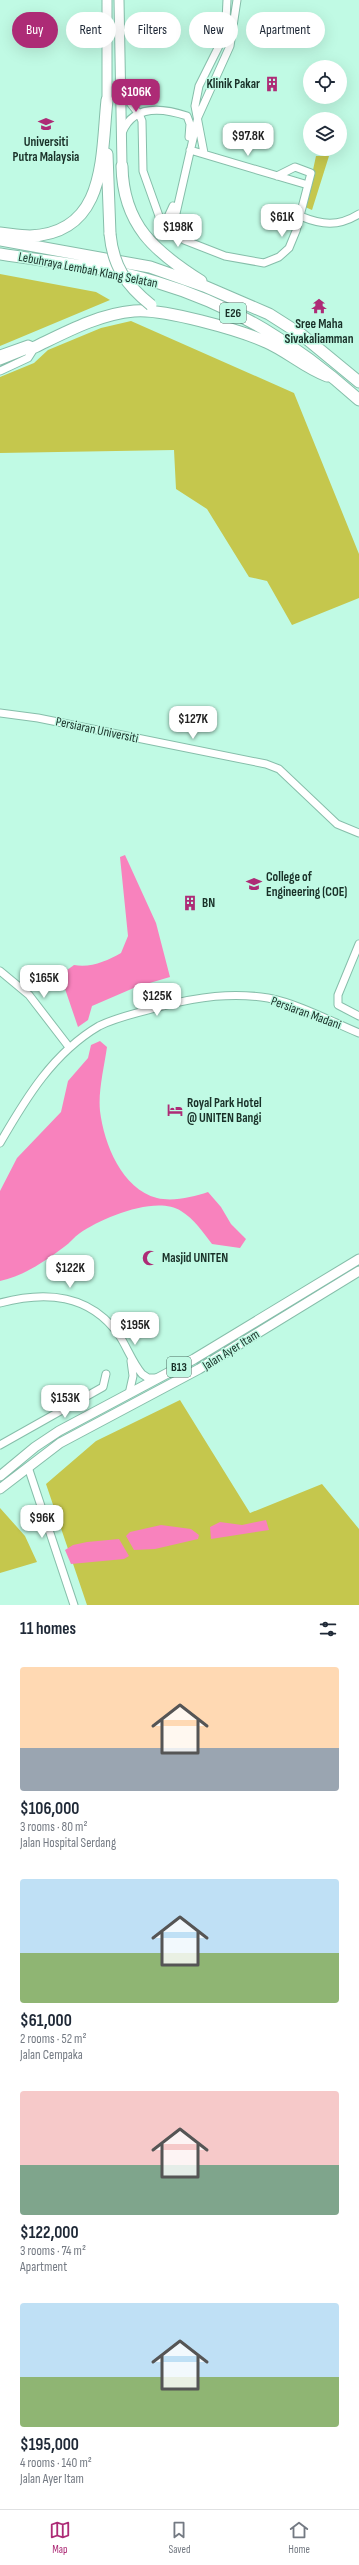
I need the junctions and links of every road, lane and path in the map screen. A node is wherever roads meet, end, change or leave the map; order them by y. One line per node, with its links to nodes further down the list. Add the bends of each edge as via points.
1 (107, 0): 6 (main road)
2 (119, 0): 5 (main road)
3 (227, 0): 8 (street, via 226,21 220,44 199,86 195,106)
4 (237, 0): 8 (street, via 230,46)
5 (120, 90): 7 (street); 11 (main road)
6 (107, 100): 21 (highway, via 98,184 89,205 79,217 64,228 30,236); 25 (highway, bridge, via 107,182 110,234 115,261 125,281)
7 (139, 114): 9 (street); 10 (street); 19 (street, via 153,110 168,110 187,116 190,124 172,213 168,215 170,223)
8 (198, 117): 12 (street); 13 (street)
9 (126, 125): 10 (street, via 134,123); 11 (street)
10 (143, 126): 20 (street, via 143,171 159,216)
11 (121, 137): 14 (main road)
12 (190, 150): 13 (street); 19 (street)
13 (204, 153): 15 (street)
14 (122, 166): 24 (highway, via 126,199 135,221 149,242 166,258)
15 (277, 176): 16 (street); 16 (street, via 295,167 311,173)
16 (308, 184): 18 (street)
17 (359, 214): 18 (street, via 349,220 329,224)
18 (300, 216): 20 (street, via 289,248 264,263 225,256 184,240)
19 (174, 223): 20 (street)
20 (172, 231)
21 (0, 233)
22 (0, 240): 24 (highway, Lebuhraya Lembah Klang Selatan / E26, via 150,267)
23 (0, 254): 30 (highway, Lebuhraya Lembah Klang Selatan / E26, via 154,281 202,297 277,336 320,364)
24 (223, 294): 31 (highway, Lebuhraya Lembah Klang Selatan / E26, via 269,314 302,335)
25 (163, 314): 26 (highway, via 135,311 111,315); 30 (highway, via 243,333 267,342 319,373)
26 (35, 347): 27 (street, via 28,344); 28 (street); 29 (street, via 28,358)
27 (0, 354)
28 (0, 361)
29 (0, 371)
30 (338, 381): 32 (highway, Lebuhraya Lembah Klang Selatan / E26)
31 (359, 382)
32 (359, 400)
33 (0, 713): 34 (street, Persiaran Universiti, via 38,718 266,764 279,769 337,824)
34 (359, 833)
35 (359, 944): 37 (street, via 338,995 338,1005)
36 (0, 971): 39 (street, via 29,995)
37 (359, 1016)
38 (359, 1033): 39 (street, Persiaran Madani, via 269,998 218,995 183,1001 120,1018 100,1026)
39 (69, 1047): 40 (street, Persiaran Madani, via 28,1096)
40 (0, 1143)
41 (359, 1259): 46 (main road, Jalan Ayer Itam / B13, via 194,1359)
42 (359, 1271): 49 (main road, Jalan Ayer Itam / B13, via 199,1370 60,1443)
43 (0, 1302): 44 (street, via 49,1296 76,1300 98,1313 118,1334)
44 (131, 1360): 46 (street, via 142,1374 148,1378); 47 (street, via 133,1376)
45 (106, 1374): 48 (street, via 103,1387)
46 (157, 1378): 47 (main road, Jalan Ayer Itam / B13)
47 (128, 1394): 50 (main road, Jalan Ayer Itam / B13, via 35,1446)
48 (0, 1446)
49 (28, 1466): 51 (main road, Jalan Ayer Itam / B13); 52 (street)
50 (0, 1476)
51 (0, 1489)
52 (74, 1605)

